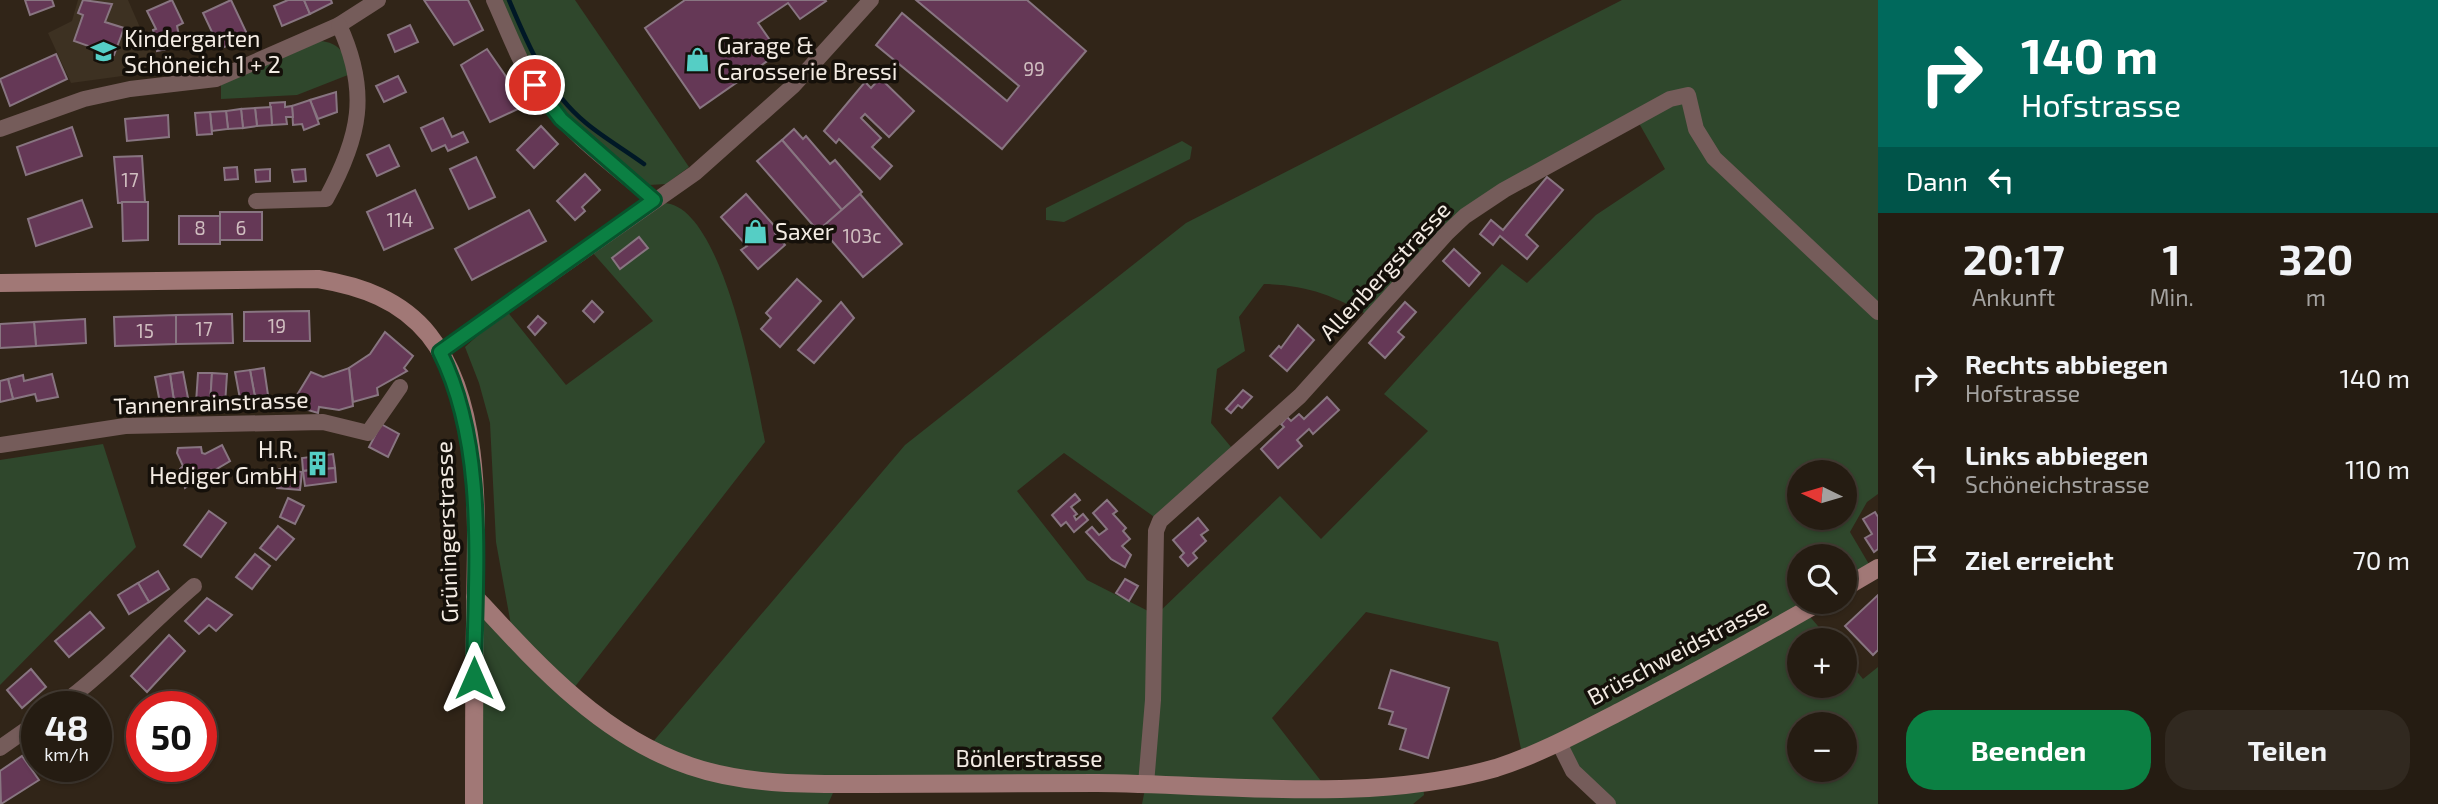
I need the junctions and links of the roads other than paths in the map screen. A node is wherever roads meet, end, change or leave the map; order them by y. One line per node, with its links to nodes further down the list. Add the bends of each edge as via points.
1 (378, 0): 4 (street)
2 (494, 0): 6 (street, via 543,98)
3 (871, 0): 6 (street, via 794,85 733,142)
4 (339, 25): 5 (street, via 216,79 93,97); 7 (street, via 354,56 359,89 347,161 326,199)
5 (2, 123)
6 (654, 200): 10 (street)
7 (256, 201)
8 (0, 283): 10 (street, Grüningerstrasse, via 271,279 343,283 402,308)
9 (1878, 312): 22 (street, Allenbergstrasse, via 1714,158 1696,129 1688,95 1670,99 1504,190 1447,233 1300,397 1160,521)
10 (440, 352): 16 (street, Grüningerstrasse, via 460,397 470,442)
11 (400, 387): 12 (street, Tannenrainstrasse, via 368,433 323,422 125,426)
12 (0, 445)
13 (1878, 568): 14 (street)
14 (1857, 580)
15 (194, 586): 18 (street)
16 (475, 597): 22 (street, Bönlerstrasse, via 558,684 640,744 692,767 787,783); 23 (street, Grüningerstrasse)
17 (1798, 614): 20 (street, Brüschweidstrasse)
18 (80, 691)
19 (21, 733): 21 (street)
20 (1559, 743): 22 (street, Bönlerstrasse, via 1494,769 1404,786 1251,791); 24 (street, via 1573,771)
21 (0, 748)
22 (1146, 784)
23 (474, 804)
24 (1608, 804)

